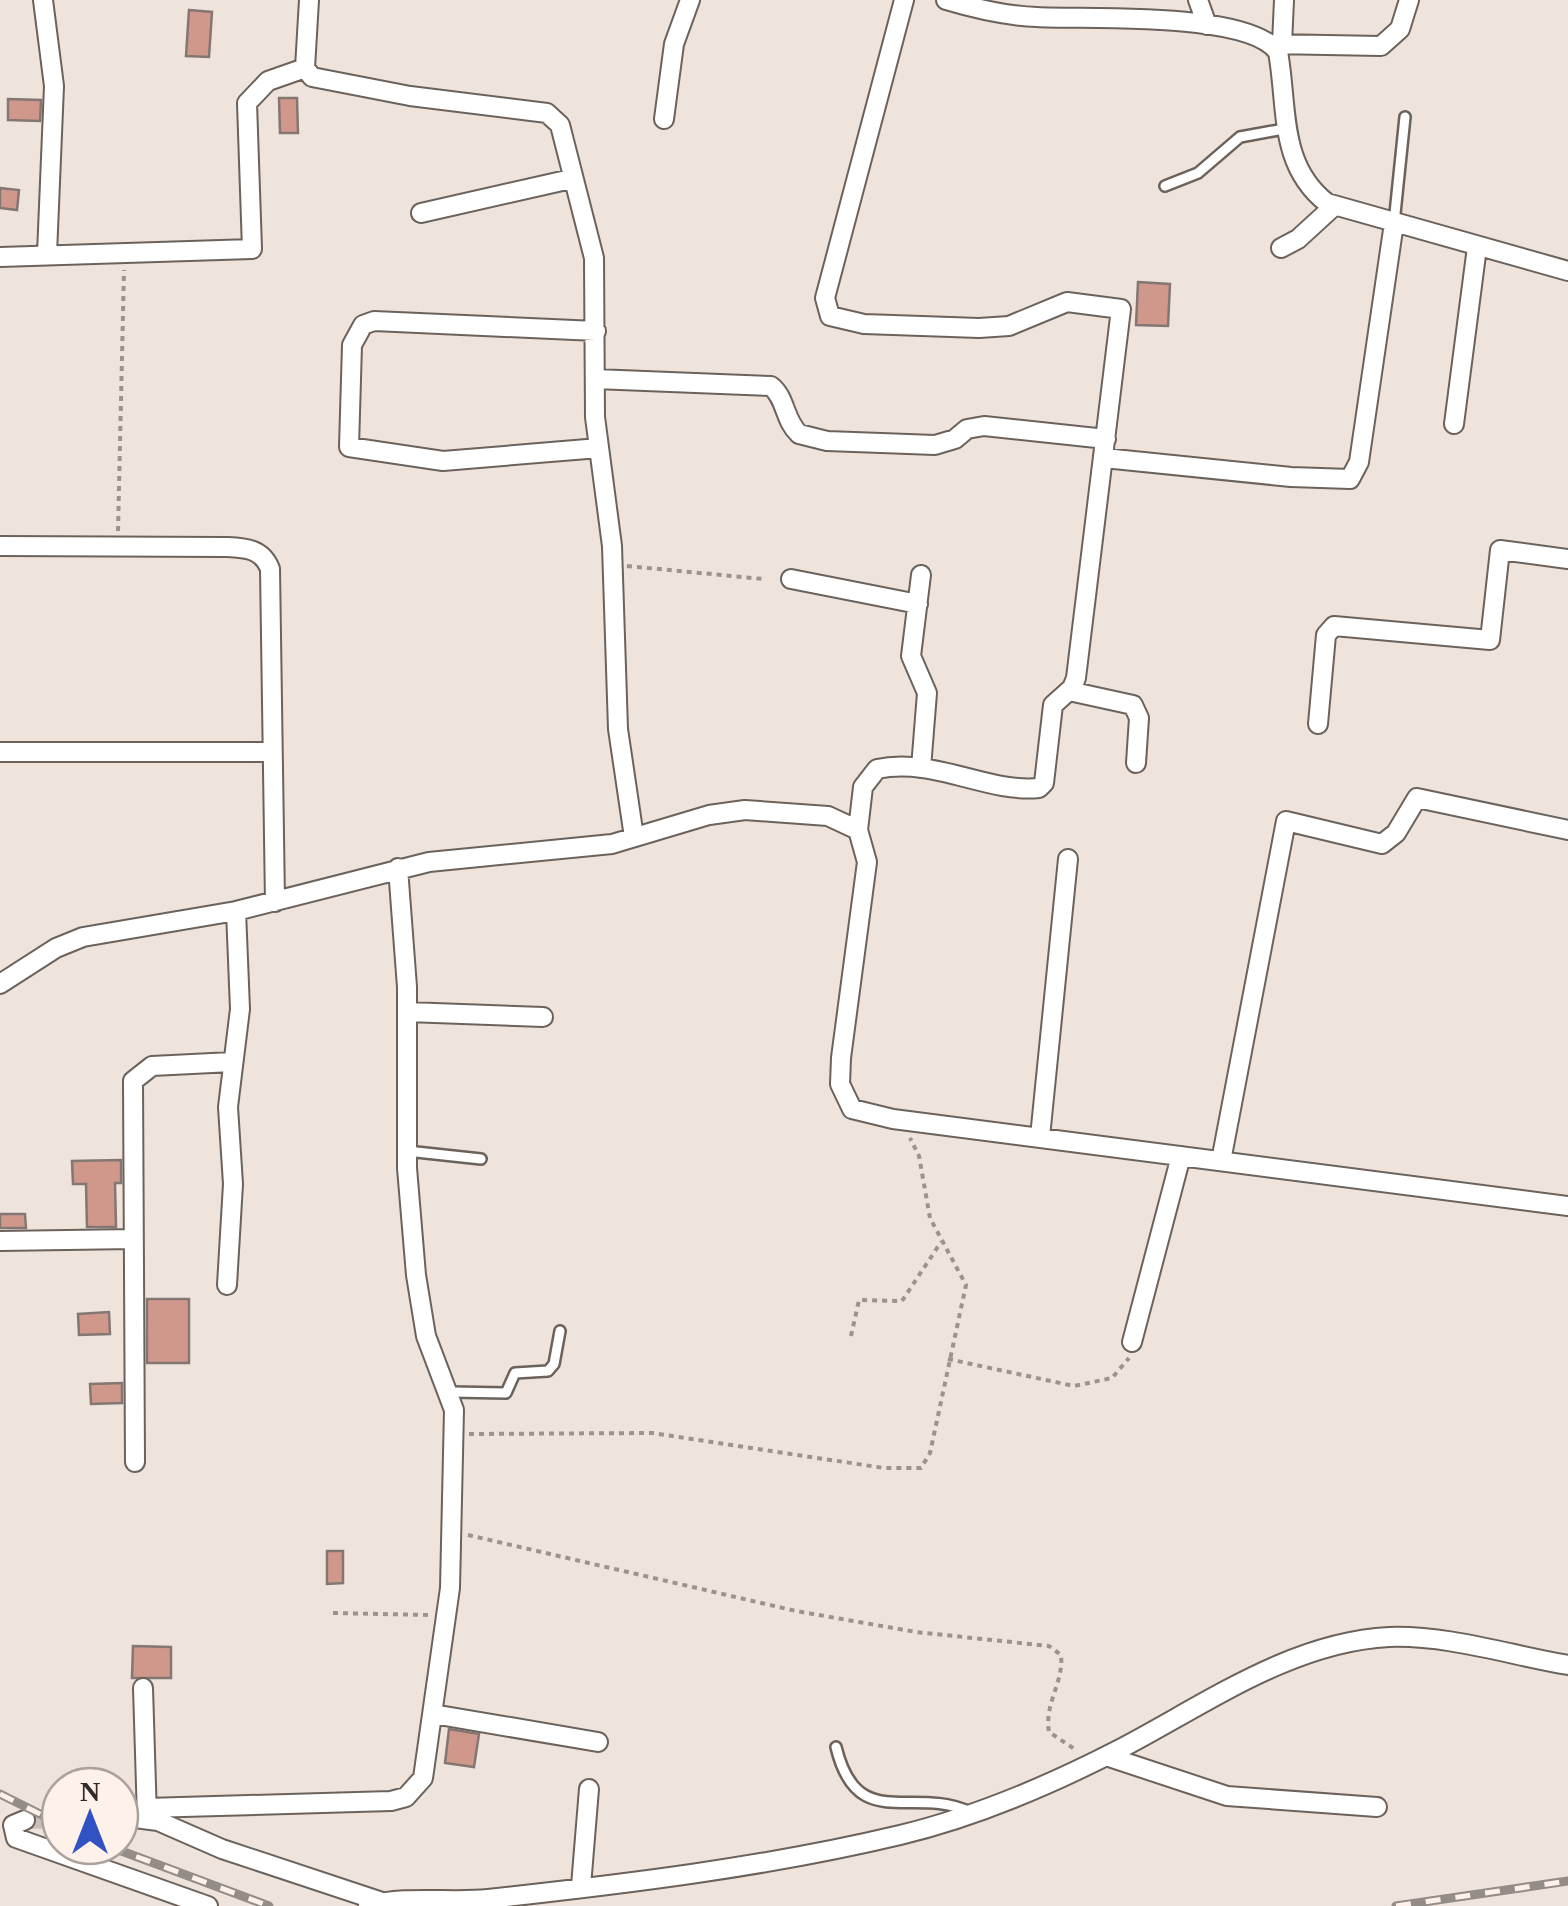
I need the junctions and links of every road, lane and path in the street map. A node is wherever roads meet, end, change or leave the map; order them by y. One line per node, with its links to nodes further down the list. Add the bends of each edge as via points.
1 (44, 0): 23 (street, via 54,86)
2 (308, 0): 11 (street)
3 (690, 0): 13 (street, via 674,44)
4 (904, 0): 30 (street, via 825,308 841,322 980,328 1009,326 1067,302 1121,309)
5 (946, 0): 9 (street, via 1022,16)
6 (1198, 0): 9 (street)
7 (1284, 0): 10 (street)
8 (1409, 0): 10 (street, via 1400,29 1381,46)
9 (1207, 25): 10 (street)
10 (1277, 44): 14 (street)
11 (305, 68): 15 (street, via 324,80 547,113 560,126); 22 (street, via 268,81 247,103 252,249)
12 (1405, 117): 19 (lane)
13 (664, 118)
14 (1284, 129): 16 (lane, via 1240,138 1198,173); 17 (street, via 1306,180)
15 (571, 179): 18 (street); 26 (street, via 591,242)
16 (1165, 186)
17 (1334, 206): 19 (street); 21 (street)
18 (421, 212)
19 (1394, 223): 20 (street); 30 (street, via 1358,462 1350,478 1291,477)
20 (1476, 246): 25 (street); 28 (street)
21 (1280, 248)
22 (124, 251): 23 (street); 31 (path)
23 (47, 254): 24 (street)
24 (0, 258)
25 (1568, 271)
26 (596, 331): 27 (street); 29 (street, via 363,325 352,344 349,447 444,461)
27 (596, 379): 29 (street); 30 (street, via 771,386 790,426 826,441 946,444 975,426)
28 (1454, 424)
29 (599, 448): 34 (street)
30 (1105, 449): 39 (street, via 1076,678)
31 (117, 545): 32 (street); 42 (street, via 225,547 265,557)
32 (0, 546)
33 (1568, 559): 40 (street, via 1500,550 1490,640 1334,626 1326,635)
34 (612, 565): 36 (path); 47 (street, via 618,730)
35 (921, 575): 38 (street)
36 (763, 578)
37 (791, 579): 38 (street)
38 (918, 604): 44 (street, via 911,656 928,692)
39 (1068, 691): 43 (street, via 1133,705 1139,718); 44 (street, via 1053,705 1039,788)
40 (1318, 724)
41 (0, 752): 42 (street)
42 (272, 752): 50 (street)
43 (1136, 763)
44 (921, 768): 45 (street, via 892,766 868,778)
45 (858, 830): 47 (street, via 828,816 744,810); 56 (street, via 867,862 840,1084 852,1109)
46 (1568, 830): 61 (street, via 1417,798 1396,834 1382,844 1286,821)
47 (634, 837): 49 (street, via 546,854)
48 (1068, 859): 57 (street)
49 (398, 868): 50 (street); 53 (street)
50 (275, 902): 51 (street)
51 (236, 911): 52 (street, via 83,937); 55 (street, via 240,1009)
52 (0, 984)
53 (408, 1012): 54 (street); 58 (street)
54 (544, 1017)
55 (232, 1062): 63 (street, via 152,1066 133,1081); 66 (street)
56 (898, 1120): 57 (street); 65 (path, via 919,1156 924,1200)
57 (1040, 1137): 59 (street)
58 (407, 1151): 60 (lane); 71 (street, via 420,1311)
59 (1181, 1156): 61 (street); 69 (street)
60 (481, 1159)
61 (1221, 1161): 62 (street)
62 (1568, 1206)
63 (133, 1239): 64 (street); 73 (street)
64 (0, 1241)
65 (941, 1242): 68 (path, via 902,1301 859,1300); 70 (path, via 966,1284)
66 (227, 1286)
67 (560, 1331): 71 (lane, via 548,1371 515,1373 506,1393)
68 (850, 1336)
69 (1132, 1342): 70 (path, via 1122,1372 1089,1386)
70 (948, 1359): 72 (path, via 930,1454 913,1470 641,1432)
71 (450, 1392): 72 (street)
72 (454, 1434): 74 (street)
73 (135, 1462)
74 (454, 1532): 76 (street); 82 (path, via 838,1619 1049,1646 1062,1663 1049,1702 1049,1732)
75 (333, 1613): 76 (path)
76 (447, 1615): 79 (street)
77 (1568, 1665): 82 (street, via 1425,1637 1350,1642 1235,1685)
78 (143, 1688): 86 (street)
79 (433, 1714): 80 (street); 86 (street, via 423,1778 406,1797)
80 (598, 1742)
81 (836, 1747): 85 (lane, via 846,1778 864,1796 897,1805 938,1801)
82 (1100, 1758): 84 (street, via 1227,1796); 85 (street)
83 (589, 1790): 88 (street)
84 (1377, 1807)
85 (972, 1813): 88 (street, via 841,1848)
86 (143, 1815): 89 (street)
87 (25, 1820): 90 (street, via 14,1825 16,1838)
88 (580, 1886): 89 (street, via 458,1902)
89 (375, 1904)
90 (208, 1906)

